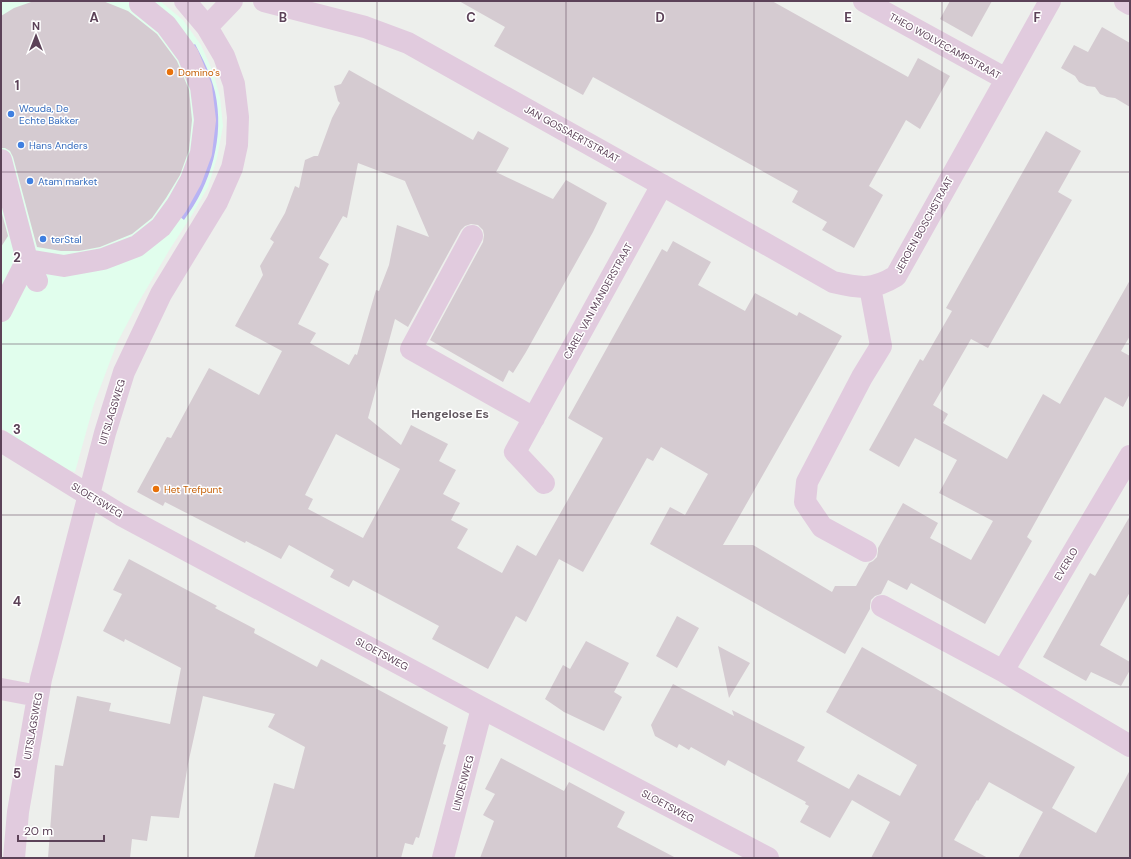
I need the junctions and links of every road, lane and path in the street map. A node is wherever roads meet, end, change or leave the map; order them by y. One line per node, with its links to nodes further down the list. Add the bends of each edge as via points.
1 (185, 1): 9 (street, UITSLAGSWEG)
2 (232, 1): 9 (street)
3 (264, 1): 12 (street, JAN GOSSAERTSTRAAT, via 365,27 408,43)
4 (864, 1): 10 (street, THEO WOLVECAMPSTRAAT)
5 (1050, 1): 10 (street, JEROEN BOSCHSTRAAT)
6 (1125, 1): 8 (street)
7 (140, 4): 14 (street, via 166,24 188,55 201,87 205,120 201,153 191,180 161,227 138,246 103,259 64,266)
8 (1130, 4)
9 (207, 27): 22 (street, UITSLAGSWEG, via 224,56 234,84 238,117 237,145 232,168 218,202 161,294 124,372)
10 (1006, 79): 16 (street, JEROEN BOSCHSTRAAT, via 896,276 884,284)
11 (1, 160): 14 (street)
12 (662, 185): 16 (street, JAN GOSSAERTSTRAAT, via 833,282); 18 (street, CAREL VAN MANDERSTRAAT)
13 (472, 236): 18 (street, via 411,349)
14 (26, 260): 15 (street); 17 (street)
15 (37, 281)
16 (870, 287): 23 (street, via 881,346 807,482 805,502 822,527)
17 (1, 310)
18 (534, 418): 21 (street, CAREL VAN MANDERSTRAAT, via 515,452)
19 (1, 441): 22 (street, SLOETSWEG)
20 (1130, 456): 25 (street, EVERLO)
21 (544, 483)
22 (88, 495): 27 (street, UITSLAGSWEG); 28 (street, SLOETSWEG)
23 (866, 551)
24 (882, 606): 25 (street)
25 (1003, 671): 29 (street)
26 (1, 689): 27 (street)
27 (38, 696): 30 (street, UITSLAGSWEG, via 18,812)
28 (482, 708): 31 (street, LINDENWEG); 32 (street, SLOETSWEG)
29 (1130, 746)
30 (14, 858)
31 (443, 858)
32 (768, 858)

